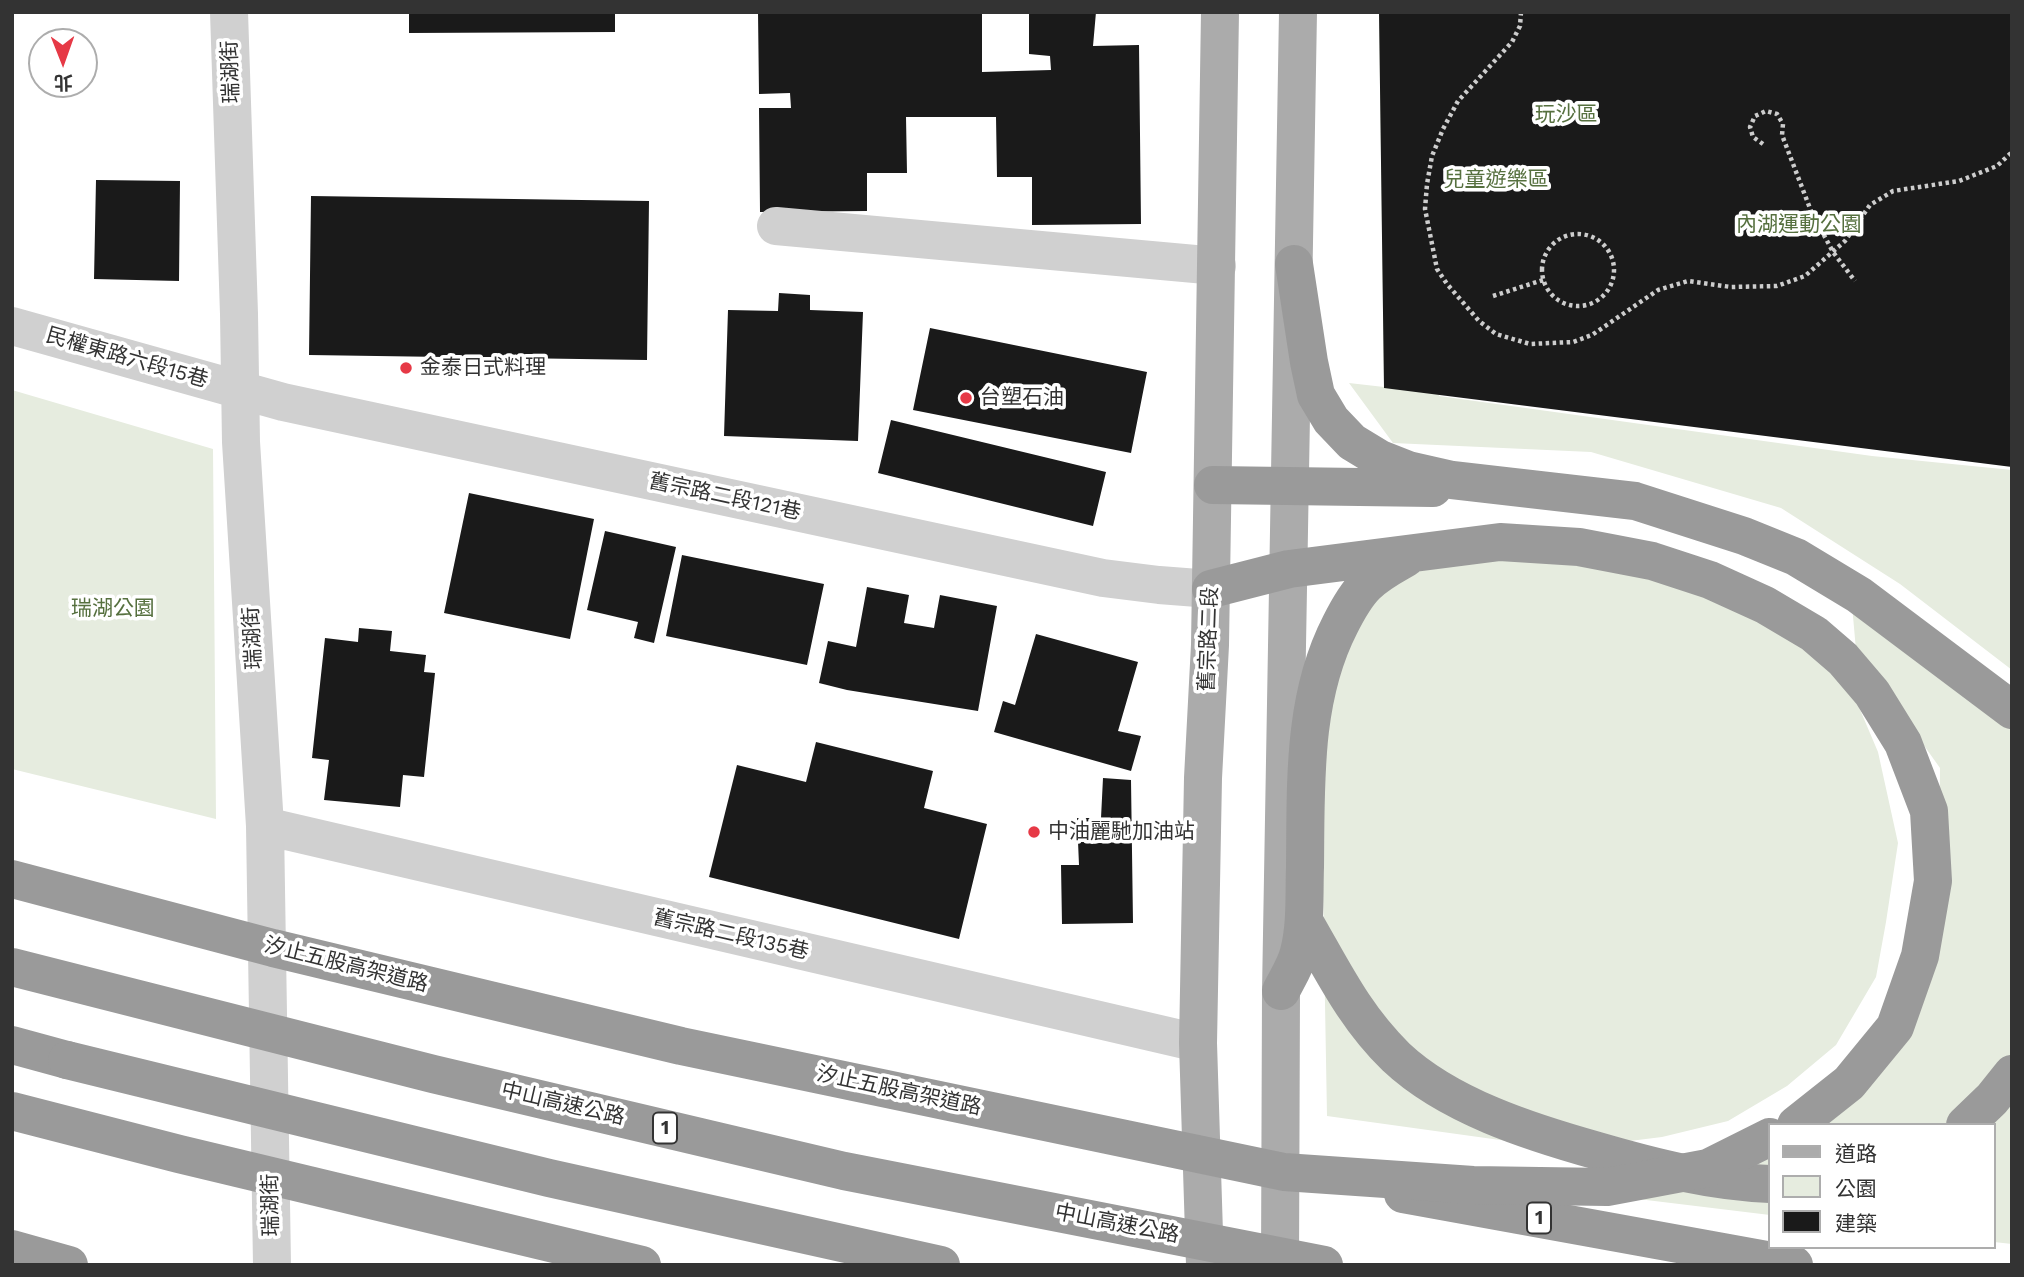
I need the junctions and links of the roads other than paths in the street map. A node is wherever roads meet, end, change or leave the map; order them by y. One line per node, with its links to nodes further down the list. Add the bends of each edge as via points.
1 (229, 12): 8 (street, 瑞湖街)
2 (1220, 12): 6 (main road, 舊宗路二段)
3 (1298, 12): 5 (main road)
4 (776, 226): 6 (street)
5 (1294, 264): 10 (main road); 11 (highway, via 1316,394 1345,435 1380,459 1408,470)
6 (1217, 265): 9 (main road, 舊宗路二段)
7 (12, 326): 8 (street, 民權東路六段15巷)
8 (241, 390): 14 (street, 舊宗路二段121巷, via 1103,578); 16 (street, 瑞湖街)
9 (1213, 485): 10 (highway); 14 (main road, 舊宗路二段)
10 (1291, 487): 11 (highway); 13 (main road)
11 (1505, 488): 15 (highway, via 1635,501 1796,558 1858,595)
12 (1415, 554): 13 (highway); 18 (highway, via 1381,572 1351,605 1333,639 1316,693 1307,764); 25 (highway, via 1500,542 1579,547 1652,561 1710,580 1814,634 1872,693 1903,743 1929,811 1933,881 1920,956 1895,1027 1849,1083)
13 (1289, 569): 14 (highway); 20 (main road)
14 (1211, 589): 21 (main road, 舊宗路二段)
15 (2012, 709)
16 (265, 826): 21 (street, 舊宗路二段135巷); 32 (street, 瑞湖街)
17 (12, 879): 28 (highway, 汐止五股高架道路 / 1, bridge, via 273,948 681,1046)
18 (1304, 921): 20 (highway, via 1299,955); 29 (highway, via 1346,996 1373,1032 1431,1084 1490,1116 1562,1141 1648,1166)
19 (12, 967): 37 (highway, 中山高速公路 / 1, bridge, via 433,1074 831,1168)
20 (1281, 991): 36 (main road)
21 (1198, 1043): 35 (main road, 舊宗路二段)
22 (12, 1045): 34 (highway, bridge, via 536,1175)
23 (2012, 1074): 26 (highway)
24 (12, 1111): 33 (highway, bridge)
25 (1799, 1123)
26 (1967, 1123)
27 (1769, 1138): 28 (highway, bridge, via 1708,1168 1607,1186 1474,1185)
28 (1284, 1172): 38 (highway, 汐止五股高架道路 / 1, bridge)
29 (1769, 1184)
30 (12, 1249): 31 (highway)
31 (69, 1265)
32 (272, 1265)
33 (642, 1265)
34 (941, 1265)
35 (1205, 1265)
36 (1280, 1265)
37 (1324, 1265)
38 (1794, 1265)

